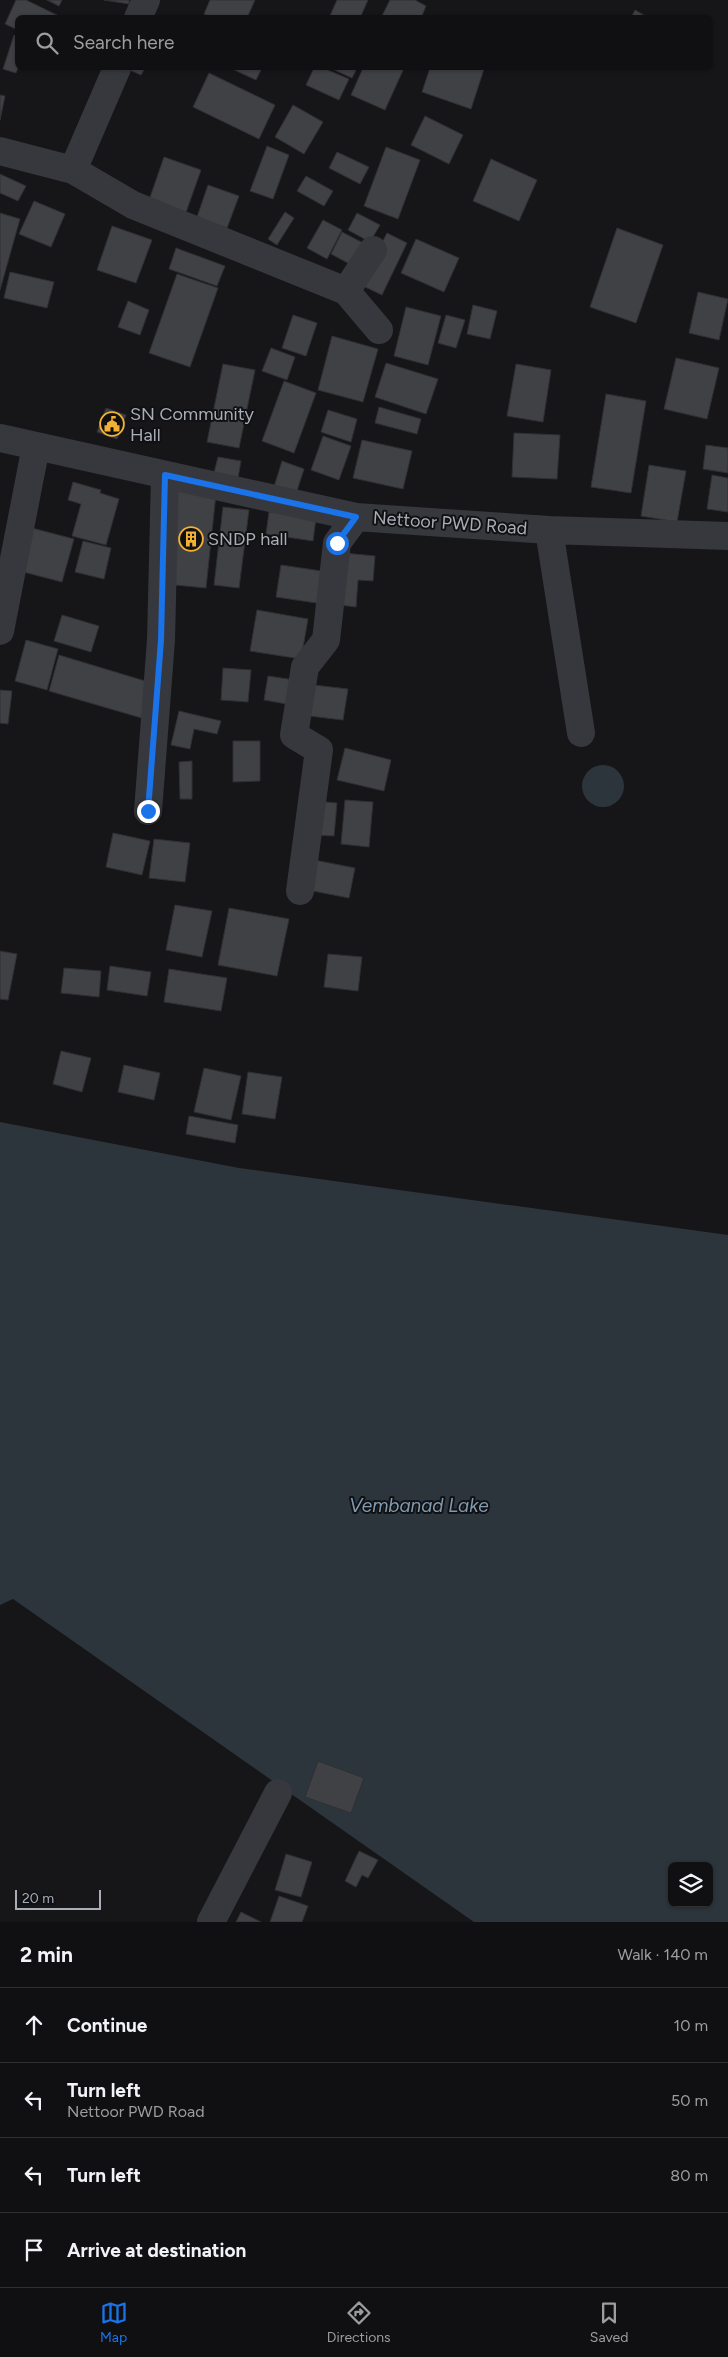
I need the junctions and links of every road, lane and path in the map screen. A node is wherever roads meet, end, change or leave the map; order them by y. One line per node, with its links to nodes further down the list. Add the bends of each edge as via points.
1 (146, 0): 2 (street)
2 (139, 15)
3 (116, 70): 5 (street)
4 (0, 151): 5 (street)
5 (73, 170): 7 (street, via 133,205)
6 (373, 250): 7 (street)
7 (346, 291): 8 (street)
8 (379, 330)
9 (0, 438): 10 (street, Nettoor PWD Road)
10 (36, 446): 11 (street, Nettoor PWD Road); 15 (street)
11 (165, 475): 12 (street, Nettoor PWD Road); 17 (street, via 161,640)
12 (356, 517): 13 (street, Nettoor PWD Road); 18 (street, via 337,543 326,640 306,667 294,734 319,750)
13 (549, 530): 14 (street, Nettoor PWD Road); 16 (street)
14 (728, 536)
15 (0, 631)
16 (581, 733)
17 (148, 811)
18 (300, 891)
19 (278, 1793): 20 (street)
20 (211, 1922)

